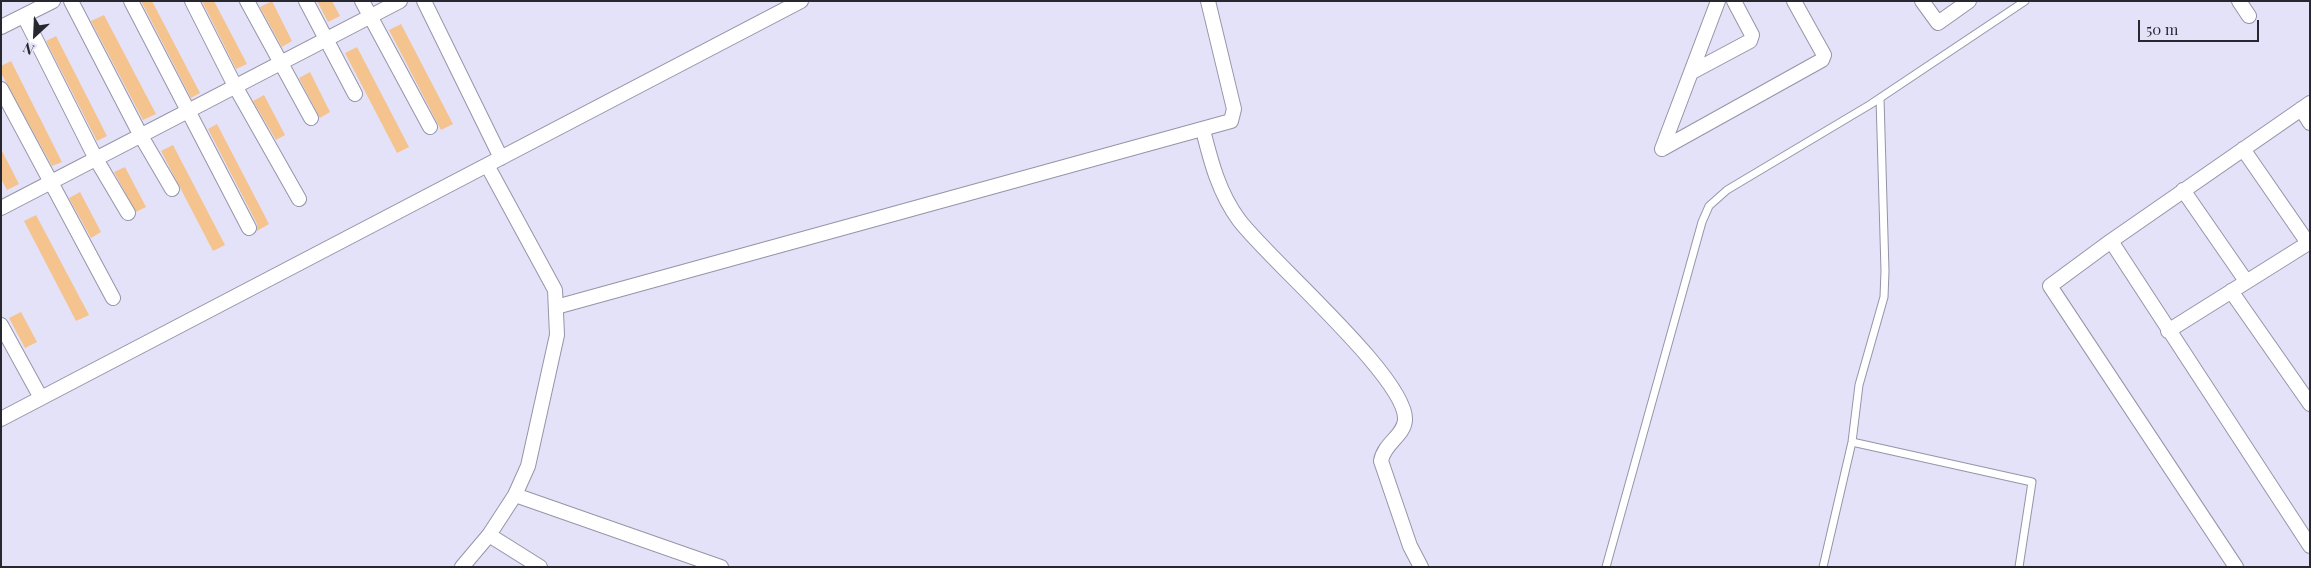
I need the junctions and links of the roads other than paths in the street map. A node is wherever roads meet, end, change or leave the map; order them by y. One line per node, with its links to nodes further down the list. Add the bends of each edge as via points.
1 (53, 1): 19 (street)
2 (71, 1): 36 (street)
3 (131, 1): 31 (street)
4 (192, 1): 26 (street)
5 (247, 1): 24 (street)
6 (306, 1): 23 (street)
7 (362, 1): 21 (street)
8 (400, 1): 21 (street)
9 (424, 1): 38 (street)
10 (801, 1): 38 (street)
11 (1208, 1): 35 (street, via 1234,109 1231,121)
12 (1718, 1): 25 (street)
13 (1734, 1): 25 (street, via 1752,35 1750,40)
14 (1794, 1): 25 (street, via 1824,55 1822,60 1662,149)
15 (1922, 1): 16 (street, via 1938,23)
16 (1969, 1)
17 (2025, 1): 29 (lane)
18 (2239, 1): 20 (street)
19 (24, 16): 22 (street); 39 (street)
20 (2249, 16)
21 (370, 17): 23 (street); 34 (street)
22 (1, 27)
23 (326, 39): 24 (street); 28 (street)
24 (280, 63): 26 (street); 32 (street)
25 (1692, 72)
26 (235, 86): 31 (street); 44 (street)
27 (1, 89): 41 (street)
28 (355, 94)
29 (1880, 98): 59 (lane, via 1884,297 1859,385); 67 (lane, via 1727,190 1709,206)
30 (2305, 106): 33 (street); 37 (street)
31 (187, 112): 36 (street); 47 (street)
32 (310, 118)
33 (2310, 123)
34 (430, 127)
35 (1202, 130): 53 (street); 66 (street, via 1217,182 1238,218 1373,362 1400,399 1406,418 1404,427 1382,451 1381,461 1410,546)
36 (141, 136): 39 (street); 42 (street)
37 (2243, 149): 43 (street); 49 (street)
38 (501, 158): 40 (street)
39 (96, 159): 41 (street); 46 (street)
40 (488, 165): 53 (street, via 555,290); 56 (street)
41 (50, 183): 45 (street); 52 (street)
42 (172, 189)
43 (2183, 190): 48 (street); 50 (street)
44 (299, 199)
45 (1, 208)
46 (128, 213)
47 (249, 228)
48 (2111, 241): 55 (street); 70 (street, via 2050,286)
49 (2309, 243): 50 (street)
50 (2246, 281): 51 (street)
51 (2231, 291): 55 (street); 57 (street)
52 (113, 298)
53 (556, 307): 60 (street, via 557,336 528,466)
54 (1, 325): 56 (street)
55 (2168, 331): 62 (street)
56 (41, 398): 58 (street)
57 (2310, 404)
58 (1, 419)
59 (1852, 442): 68 (lane); 69 (lane, via 2032,482)
60 (516, 495): 61 (street); 65 (street)
61 (489, 535): 63 (street); 64 (street)
62 (2310, 546)
63 (462, 567)
64 (540, 567)
65 (721, 567)
66 (1421, 567)
67 (1606, 567)
68 (1823, 567)
69 (2019, 567)
70 (2236, 567)

